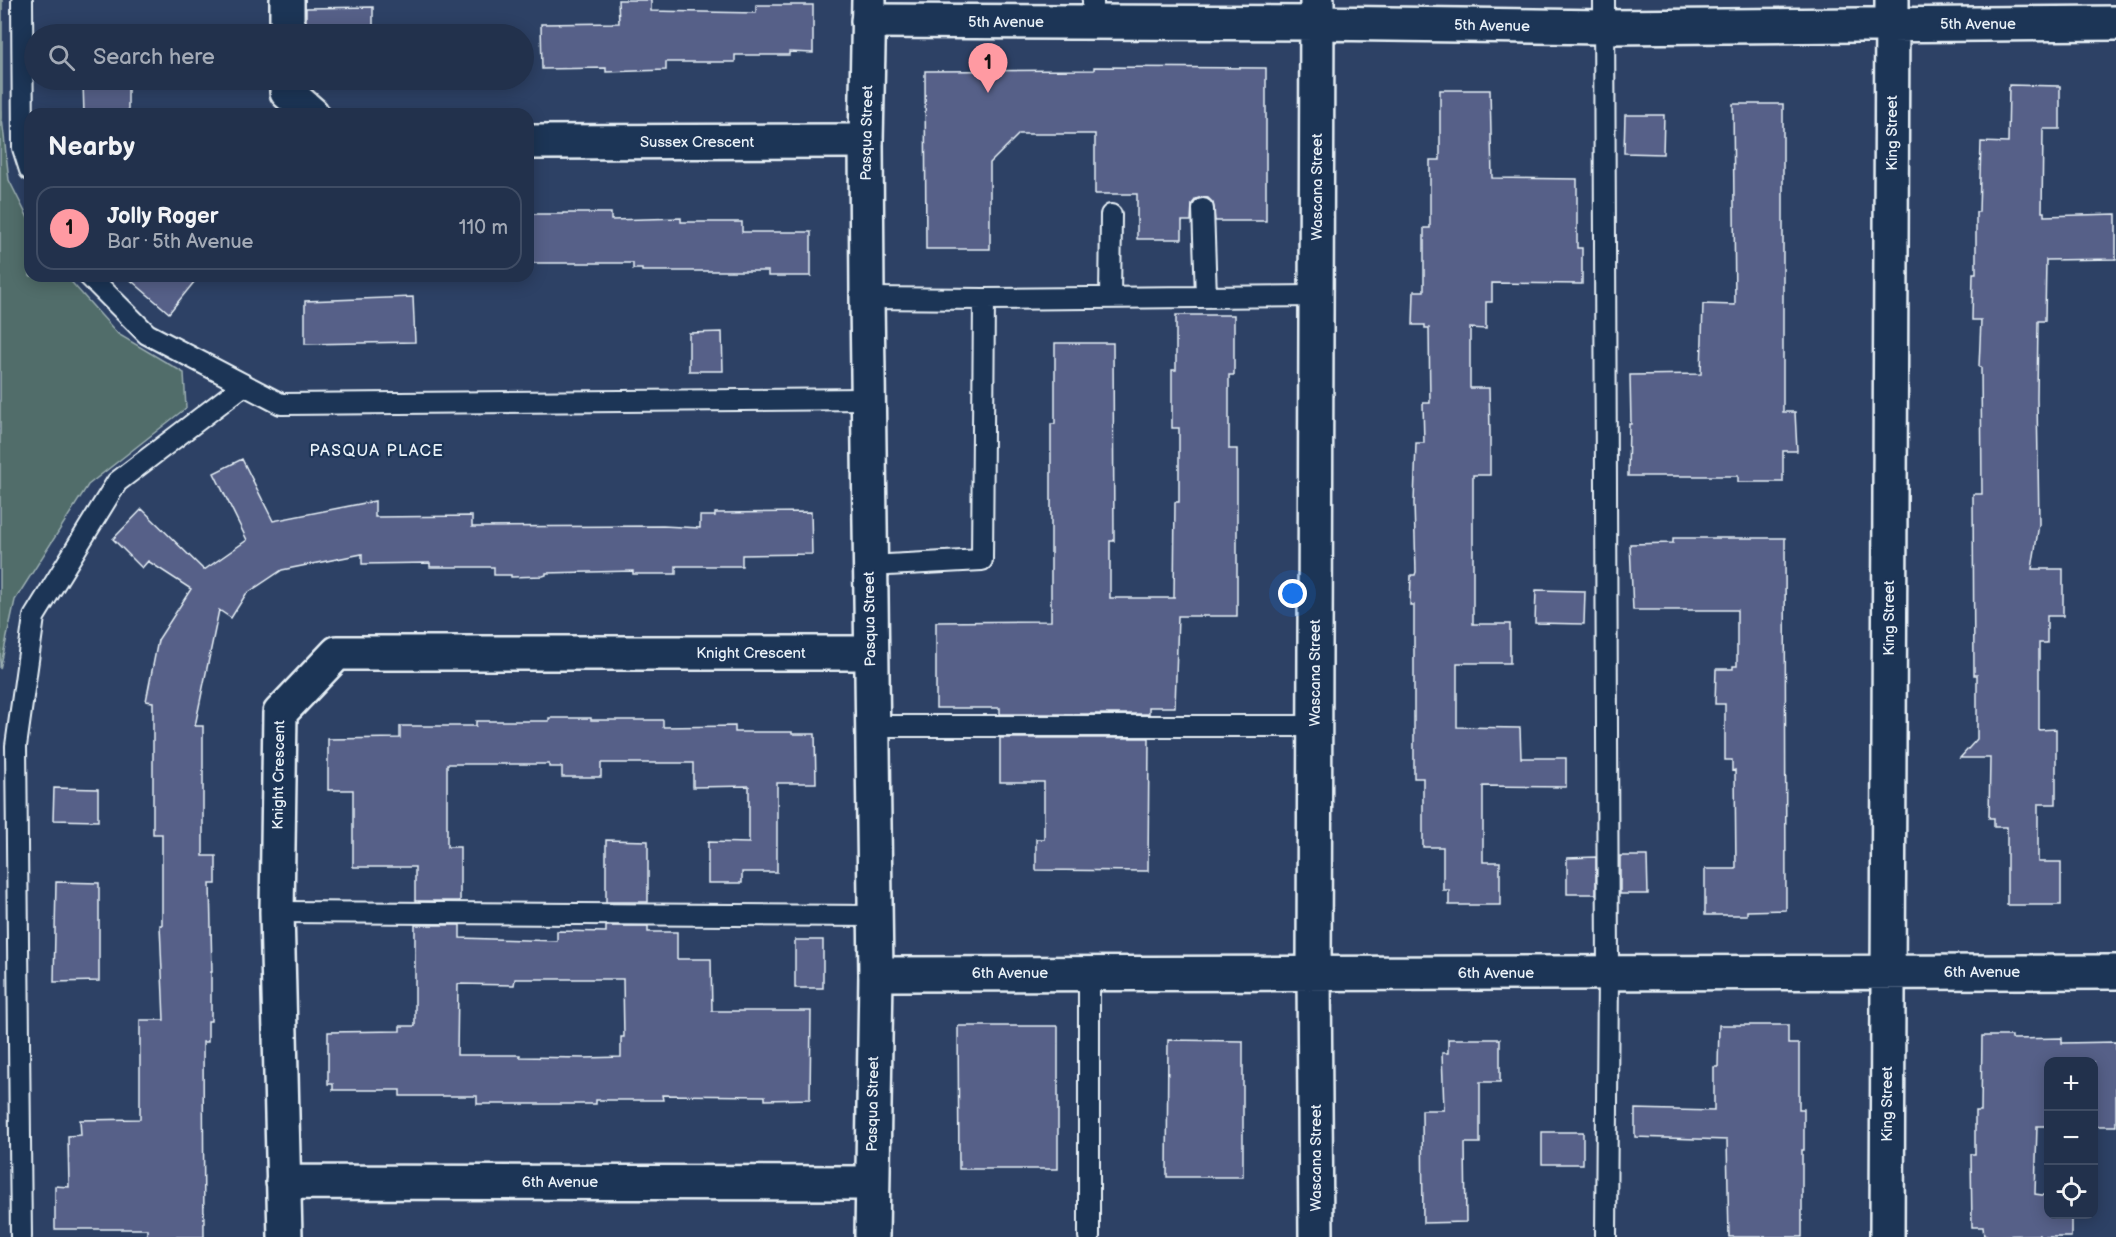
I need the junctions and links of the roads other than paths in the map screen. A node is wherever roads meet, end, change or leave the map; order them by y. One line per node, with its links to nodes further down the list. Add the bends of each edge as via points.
1 (22, 0): 14 (lane)
2 (287, 0): 9 (street)
3 (869, 11): 4 (street, 5th Avenue); 12 (street, Pasqua Street)
4 (1093, 11): 5 (street, 5th Avenue)
5 (1317, 12): 7 (street, 5th Avenue); 19 (street, Wascana Street)
6 (1892, 12): 7 (street, 5th Avenue); 8 (street, 5th Avenue); 32 (street, King Street)
7 (1604, 14): 31 (lane)
8 (2116, 23)
9 (287, 24)
10 (286, 90): 11 (street)
11 (305, 108)
12 (866, 141): 13 (street, Sussex Crescent); 20 (street, Pasqua Street)
13 (534, 142)
14 (24, 151)
15 (1203, 208): 18 (lane)
16 (1111, 215): 21 (lane)
17 (95, 282): 23 (lane, via 147,334)
18 (1206, 296): 19 (lane); 21 (lane)
19 (1317, 296): 28 (street, Wascana Street)
20 (867, 297): 22 (lane); 24 (street, Pasqua Street)
21 (1110, 298): 22 (lane)
22 (984, 299): 25 (lane, via 982,560)
23 (244, 385): 24 (lane, via 281,404); 39 (lane, via 117,482 34,617 16,746)
24 (867, 399): 25 (street, Pasqua Street)
25 (869, 566): 26 (street, Pasqua Street)
26 (870, 653): 27 (street, Pasqua Street); 29 (street, Knight Crescent, via 338,653 280,713)
27 (872, 726): 28 (lane); 30 (street, Pasqua Street)
28 (1315, 726): 35 (street, Wascana Street)
29 (277, 912): 30 (lane); 37 (street, Knight Crescent)
30 (875, 916): 36 (street, Pasqua Street)
31 (1608, 972): 32 (street, 6th Avenue); 35 (street, 6th Avenue); 44 (lane)
32 (1887, 972): 33 (street, 6th Avenue); 45 (street, King Street)
33 (2116, 972)
34 (1089, 973): 35 (street, 6th Avenue); 36 (street, 6th Avenue); 42 (lane)
35 (1314, 973): 43 (street, Wascana Street)
36 (876, 974): 38 (street, Pasqua Street)
37 (283, 1182): 38 (street, 6th Avenue); 40 (street, Knight Crescent)
38 (872, 1183): 41 (street, Pasqua Street)
39 (21, 1237)
40 (285, 1237)
41 (872, 1237)
42 (1089, 1237)
43 (1316, 1237)
44 (1606, 1237)
45 (1887, 1237)

